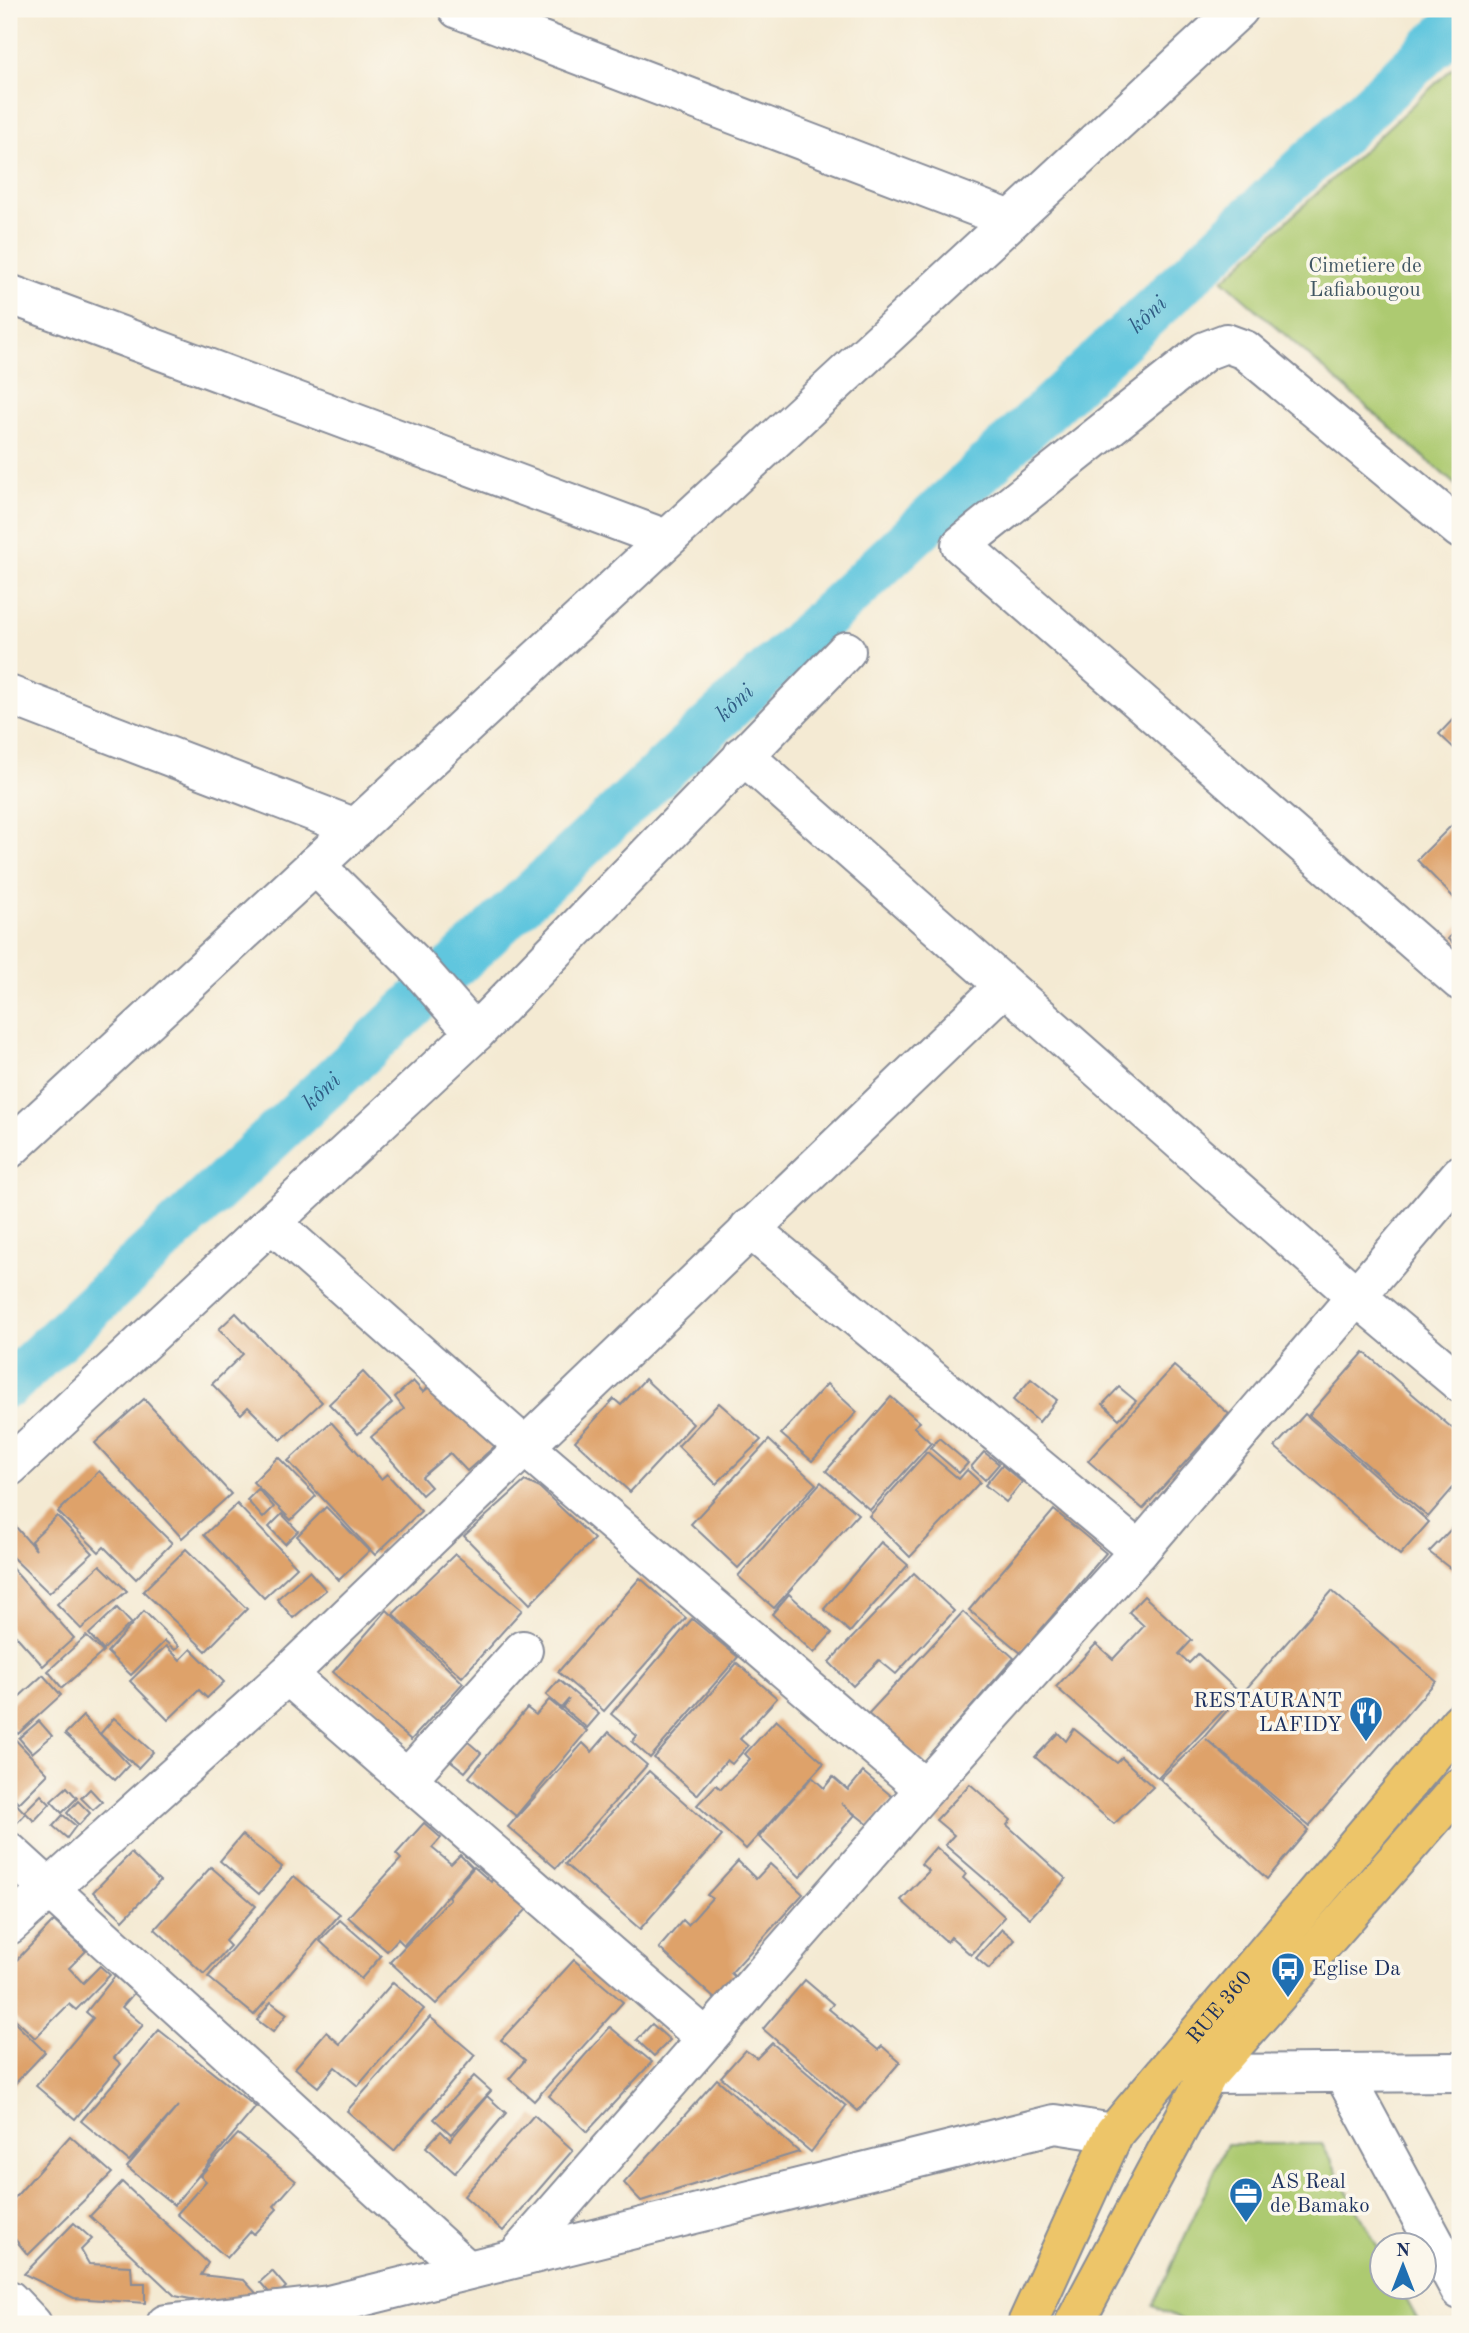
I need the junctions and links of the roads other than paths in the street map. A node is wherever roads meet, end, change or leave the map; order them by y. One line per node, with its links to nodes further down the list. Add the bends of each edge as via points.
1 (457, 9): 3 (street)
2 (1239, 9): 3 (street)
3 (1012, 220): 6 (street)
4 (9, 294): 6 (street)
5 (1460, 529): 12 (street, via 1245,350 1226,343 1205,351 961,545)
6 (666, 539): 10 (street)
7 (846, 652): 9 (street)
8 (9, 695): 10 (street)
9 (743, 755): 13 (street); 14 (street)
10 (356, 828): 11 (street)
11 (315, 865): 14 (street, via 413,962); 15 (street)
12 (1460, 981)
13 (1004, 986): 18 (street); 19 (street)
14 (467, 1024): 17 (street)
15 (11, 1144)
16 (1460, 1175): 19 (street)
17 (273, 1224): 21 (street); 22 (street)
18 (749, 1228): 21 (street); 23 (street)
19 (1355, 1295): 20 (street); 23 (street)
20 (1460, 1383)
21 (523, 1446): 25 (street); 29 (street)
22 (9, 1467)
23 (1139, 1551): 29 (street)
24 (523, 1650): 27 (street)
25 (287, 1675): 27 (street); 31 (street)
26 (1460, 1722): 34 (main road, RUE 360)
27 (407, 1779): 33 (street)
28 (1460, 1787): 34 (main road, RUE 360)
29 (925, 1789): 33 (street)
30 (9, 1852): 31 (street)
31 (48, 1887): 32 (street); 39 (street)
32 (9, 1924)
33 (707, 2039): 38 (street)
34 (1194, 2064): 36 (street); 37 (main road, RUE 360); 42 (main road, RUE 360)
35 (1460, 2072): 36 (street)
36 (1343, 2073): 40 (street)
37 (1114, 2133): 38 (street, via 1055,2124); 45 (main road, RUE 360)
38 (515, 2258): 39 (street)
39 (467, 2270): 44 (street, via 329,2305)
40 (1460, 2290)
41 (9, 2300): 43 (street)
42 (1085, 2318)
43 (32, 2324)
44 (166, 2324)
45 (1027, 2324)

